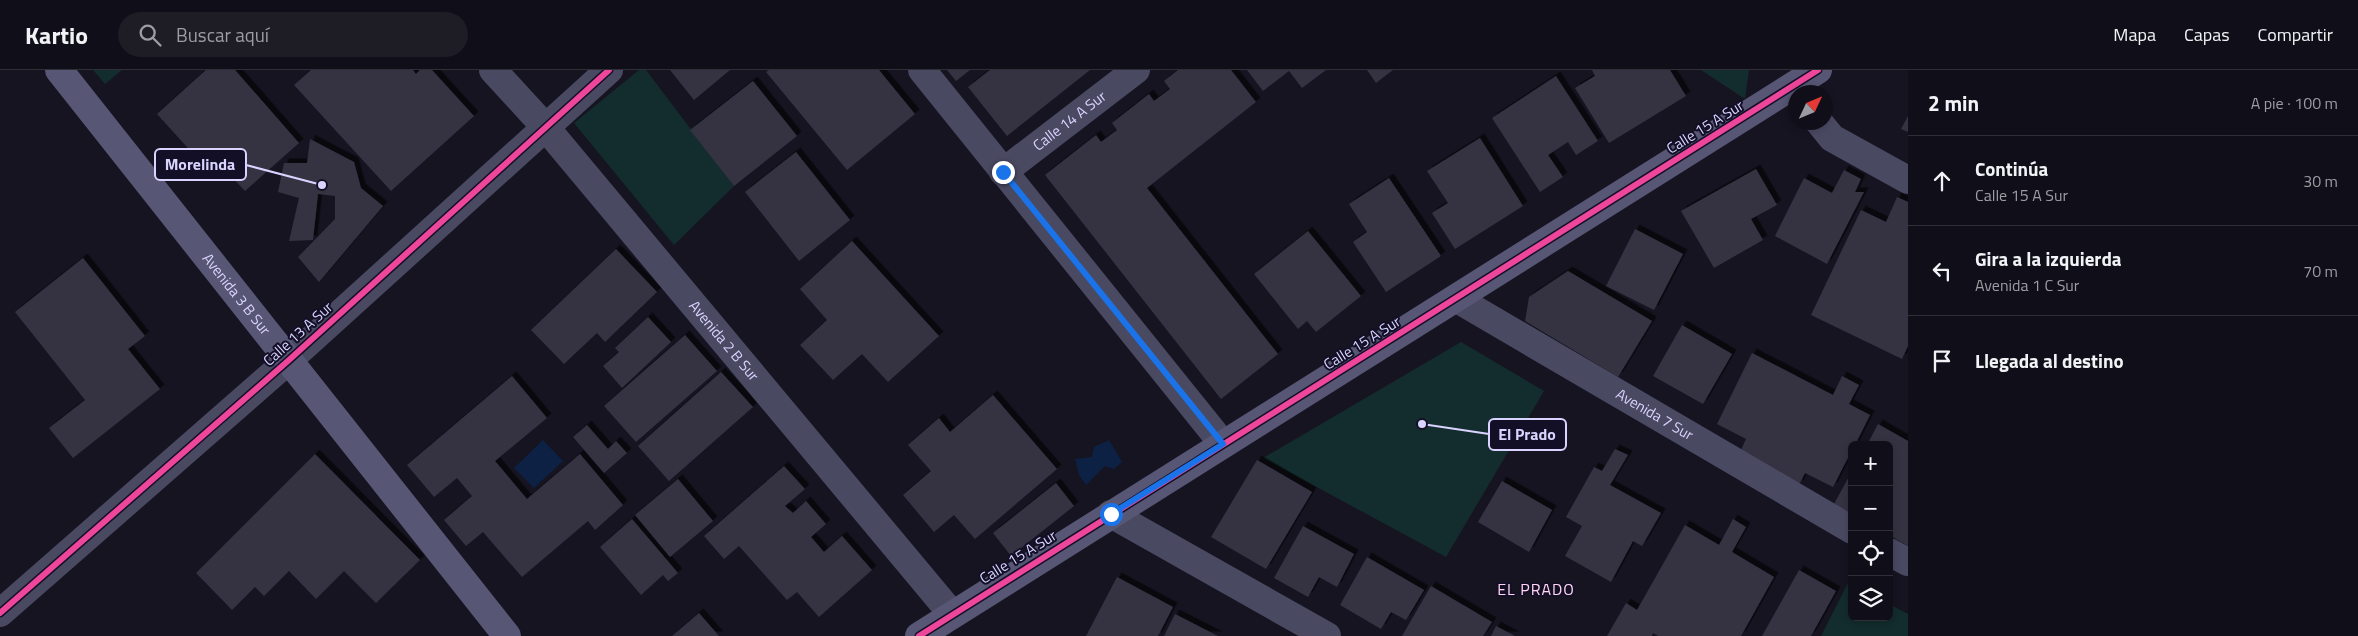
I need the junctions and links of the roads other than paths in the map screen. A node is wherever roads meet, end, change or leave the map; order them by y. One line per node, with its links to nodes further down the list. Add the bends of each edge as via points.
1 (59, 70): 13 (street, Avenida 3 B Sur)
2 (493, 70): 8 (street, Avenida 2 B Sur)
3 (610, 70): 8 (street, Calle 13 A Sur)
4 (922, 70): 10 (street)
5 (1136, 70): 10 (street, Calle 14 A Sur)
6 (1818, 70): 7 (street, Calle 15 A Sur)
7 (1790, 84): 12 (street, Calle 15 A Sur)
8 (547, 129): 13 (street, Calle 13 A Sur); 20 (street, Avenida 2 B Sur)
9 (1826, 130): 11 (street, via 1832,138)
10 (1003, 172): 14 (street)
11 (1908, 180)
12 (1458, 299): 14 (street, Calle 15 A Sur); 16 (street, Avenida 7 Sur)
13 (288, 360): 19 (street, Calle 13 A Sur); 21 (street, Avenida 3 B Sur)
14 (1223, 444): 15 (street, Calle 15 A Sur)
15 (1111, 514): 20 (street, Calle 15 A Sur); 23 (street)
16 (1848, 528)
17 (1893, 554): 18 (street)
18 (1908, 562)
19 (0, 613)
20 (952, 614): 22 (street, Calle 15 A Sur)
21 (507, 636)
22 (919, 636)
23 (1327, 636)

